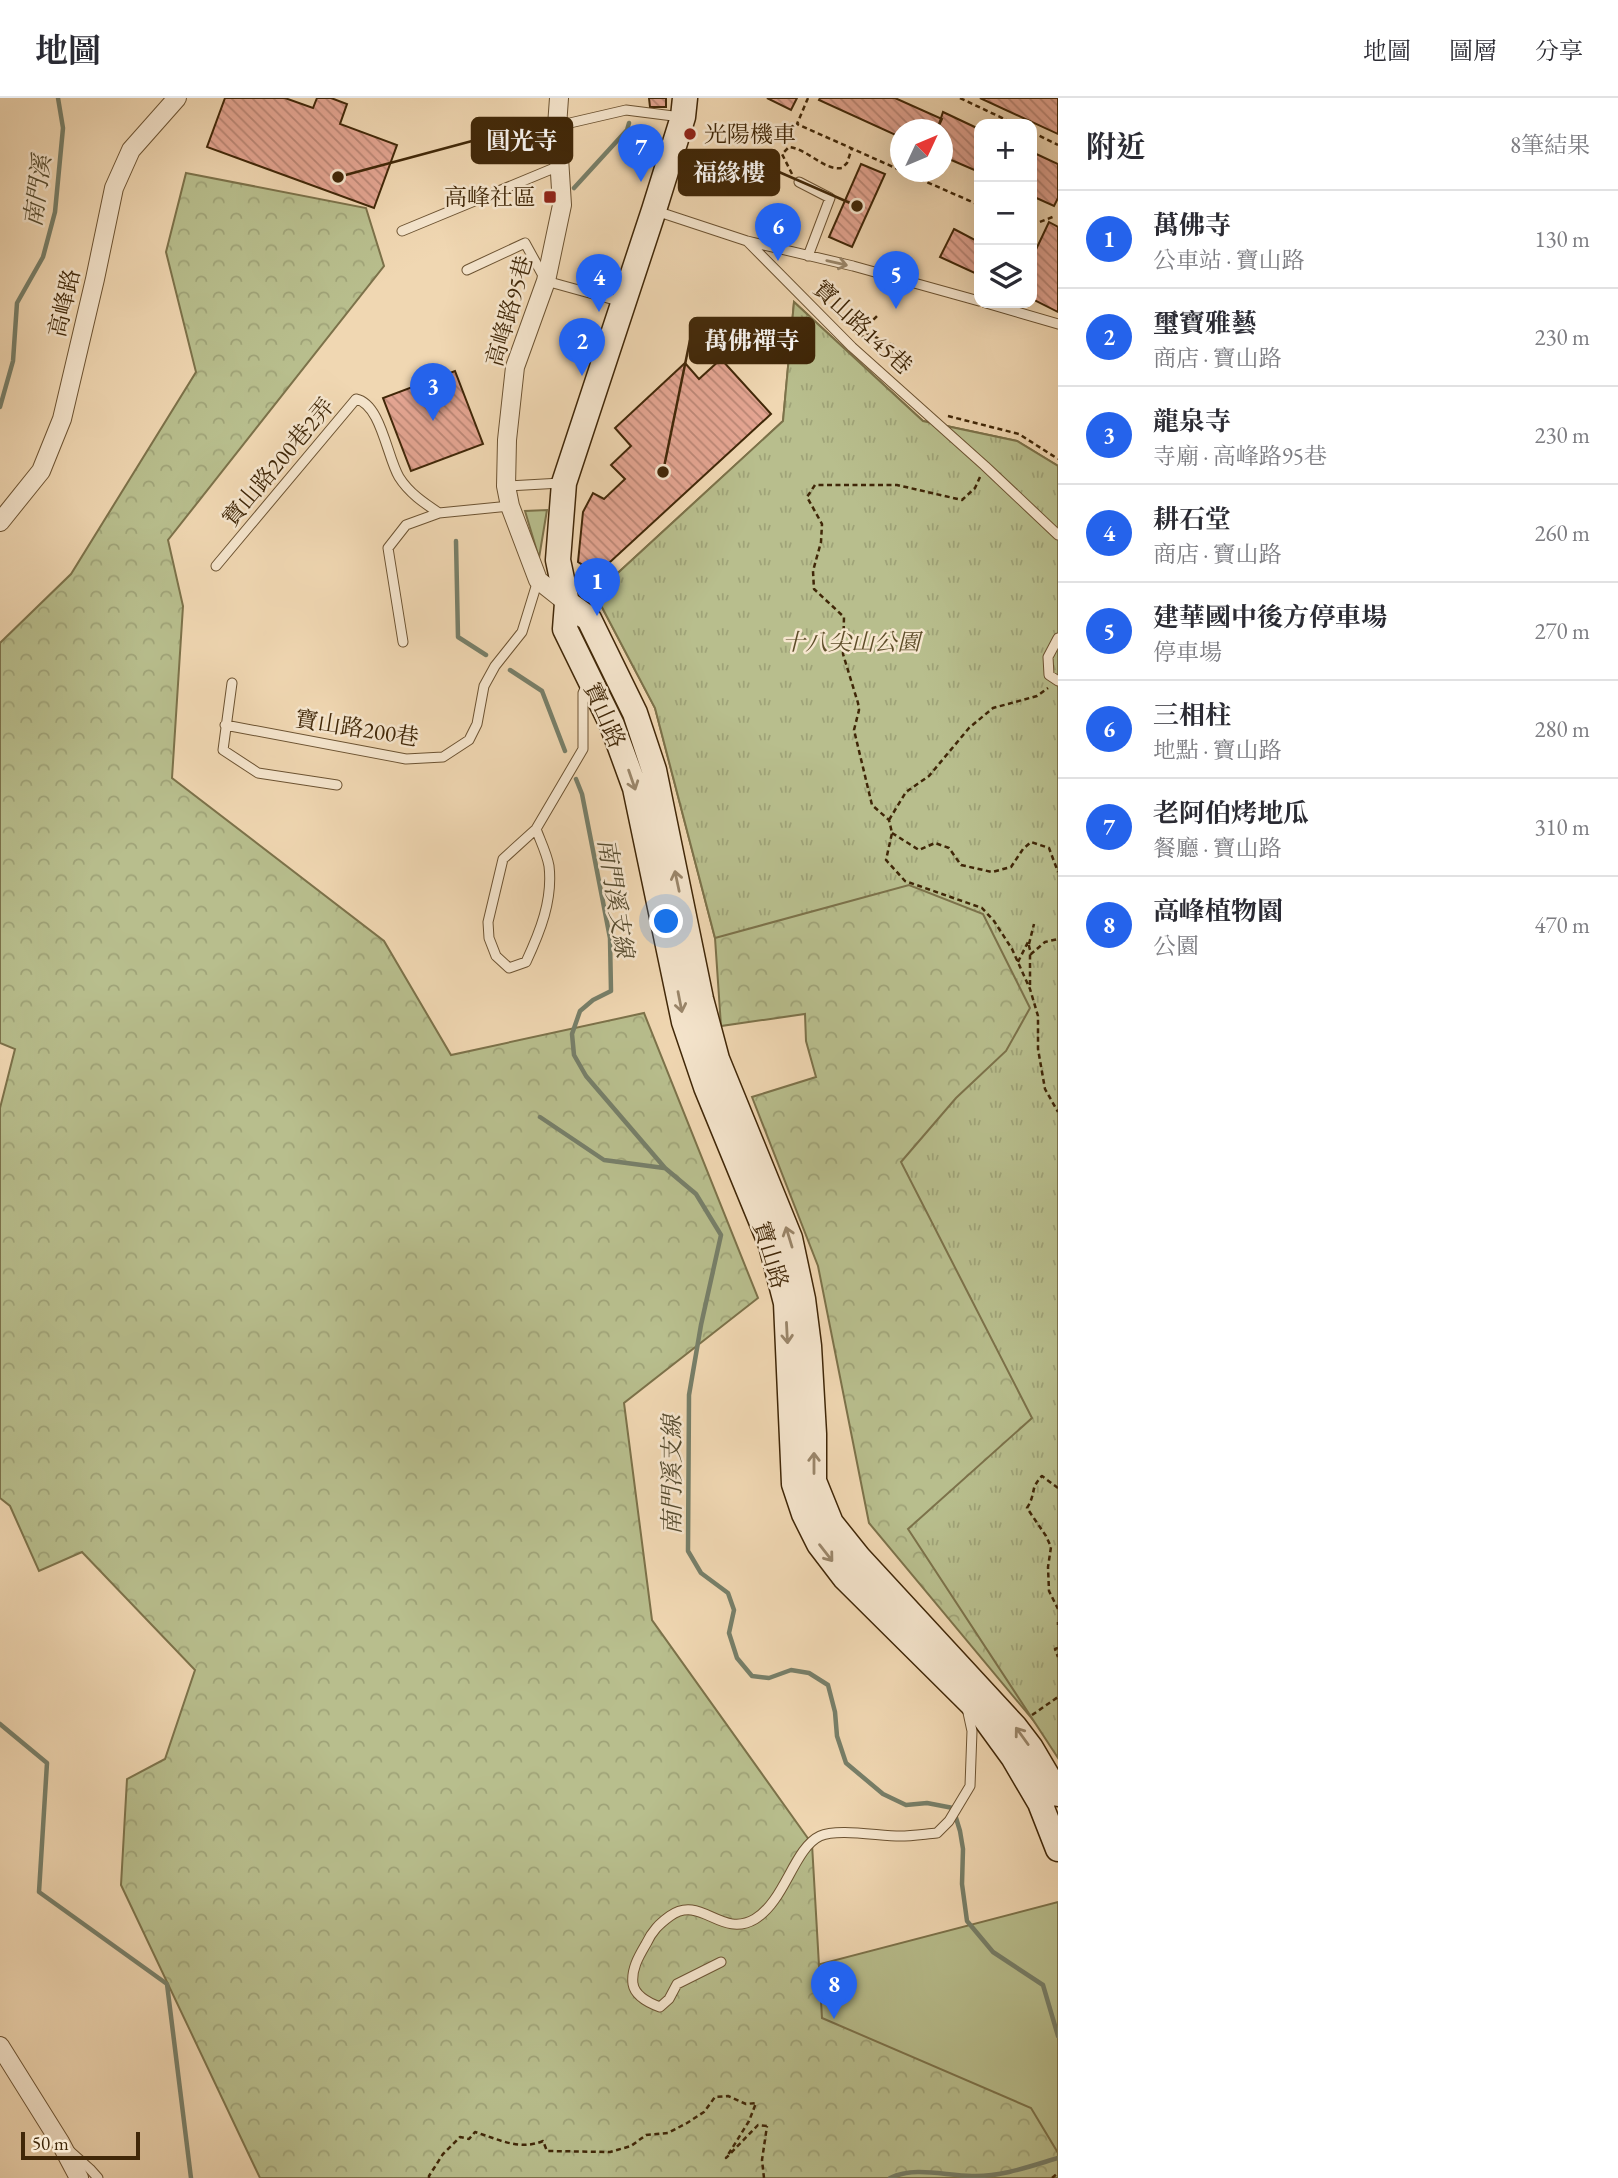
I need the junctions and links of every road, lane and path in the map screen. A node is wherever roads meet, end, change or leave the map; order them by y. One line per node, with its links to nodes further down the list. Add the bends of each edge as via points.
1 (177, 98): 37 (street, 高峰路, via 131,150 114,188 62,419 41,471)
2 (559, 98): 7 (street, 高峰路95巷)
3 (808, 98): 10 (path, via 797,124)
4 (960, 98): 6 (path)
5 (684, 108): 7 (lane, via 626,110); 16 (street, 寶山路)
6 (1004, 119)
7 (557, 126): 12 (street, 高峰路95巷)
8 (1037, 134): 9 (path)
9 (1058, 145)
10 (852, 148): 11 (path); 13 (path, via 847,163 835,169 789,147 782,154)
11 (890, 165)
12 (559, 166): 19 (lane); 23 (street, 高峰路95巷, via 562,205)
13 (799, 182): 21 (lane, via 830,198)
14 (927, 182): 15 (path)
15 (974, 203)
16 (654, 210): 20 (lane, 寶山路145巷); 25 (street, 寶山路)
17 (1055, 216): 18 (path)
18 (1037, 223)
19 (402, 231)
20 (747, 241): 21 (lane, 寶山路145巷); 29 (lane, 寶山路145巷)
21 (808, 256): 24 (lane, 寶山路145巷, one-way to 24)
22 (467, 270): 23 (lane, via 525,243)
23 (546, 281): 25 (lane); 34 (street, 高峰路95巷, via 516,367)
24 (974, 300)
25 (624, 303): 33 (street, 寶山路)
26 (1003, 308): 28 (lane)
27 (877, 316): 29 (path, via 862,331 893,345 892,352 860,335)
28 (1058, 324)
29 (852, 347): 30 (lane, 寶山路145巷)
30 (924, 410): 31 (path, via 1018,434); 32 (lane, 寶山路145巷)
31 (1058, 459)
32 (985, 466): 38 (lane, 寶山路145巷); 49 (path, via 975,488 962,500 897,485 814,485 807,497 822,524 814,589 844,617 843,654 859,710 854,730 872,805)
33 (564, 483): 34 (lane); 41 (street, 寶山路, via 558,560)
34 (506, 486): 35 (street, 高峰路95巷)
35 (510, 506): 36 (lane); 40 (street, 高峰路95巷)
36 (439, 513): 39 (lane, 寶山路200巷2弄, via 416,498 399,477 372,410 356,399); 43 (lane, via 406,525 388,548)
37 (0, 522)
38 (1058, 535)
39 (216, 566)
40 (538, 580): 41 (street); 47 (lane, 寶山路200巷, via 522,632 484,686 478,724 469,740 443,757 406,759)
41 (567, 603): 44 (street, 寶山路, via 565,629); 66 (street, 寶山路, one-way to 41, via 859,1558 831,1523 814,1481 808,1346 790,1238 717,1059 654,770 639,725 589,619)
42 (1058, 638): 45 (lane, via 1048,657 1049,675)
43 (403, 642)
44 (590, 679): 50 (lane, via 583,693 583,749); 64 (street, 寶山路, one-way to 64, via 635,789 684,1022 774,1256 786,1303 794,1484 804,1514 819,1544 845,1577)
45 (1058, 681): 49 (path, via 1037,696 993,708 969,728 929,776 906,792)
46 (232, 683): 47 (lane)
47 (225, 725): 48 (lane, via 223,750 258,773)
48 (337, 785)
49 (889, 820): 51 (path)
50 (536, 829): 50 (lane, via 503,859 488,922 496,956 509,968 526,962 542,927 548,898 549,864)
51 (892, 833): 52 (path, via 919,850 934,843 949,848 961,866 992,872 1011,867 1031,842 1049,848); 57 (path, via 886,860 905,881 982,908)
52 (1058, 872)
53 (1034, 924): 55 (path)
54 (1058, 939): 56 (path, via 1045,942)
55 (1028, 942): 56 (path); 57 (path)
56 (1031, 954): 58 (path)
57 (1018, 962): 58 (path)
58 (1030, 989): 59 (path, via 1038,1016 1045,1088)
59 (1058, 1112)
60 (1058, 1488): 61 (path, via 1042,1476 1034,1484 1027,1508 1051,1547 1049,1591)
61 (1058, 1609)
62 (1058, 1648): 63 (path)
63 (1058, 1657)
64 (965, 1697): 68 (street, 寶山路, via 1013,1757 1040,1803); 69 (lane, via 972,1731 970,1786 937,1833 821,1835 811,1841 781,1892 755,1919 730,1925 694,1909 680,1909 653,1930 636,1961 635,1989 648,2003 660,2007 677,1984)
65 (1058, 1697): 66 (path)
66 (1016, 1727): 67 (street, 寶山路, one-way to 66)
67 (1058, 1794)
68 (1058, 1849)
69 (721, 1962)
70 (0, 2046): 73 (street)
71 (767, 2126): 72 (path); 77 (path, via 758,2125 726,2158 756,2103 715,2097 704,2112 668,2133 646,2135 631,2146 610,2152 547,2151 543,2141 517,2145 475,2132 469,2139 460,2137 443,2154); 78 (path)
72 (767, 2133)
73 (60, 2143): 75 (street); 76 (lane)
74 (1058, 2174): 79 (path)
75 (79, 2178)
76 (97, 2178)
77 (429, 2178)
78 (764, 2178)
79 (1052, 2178)

